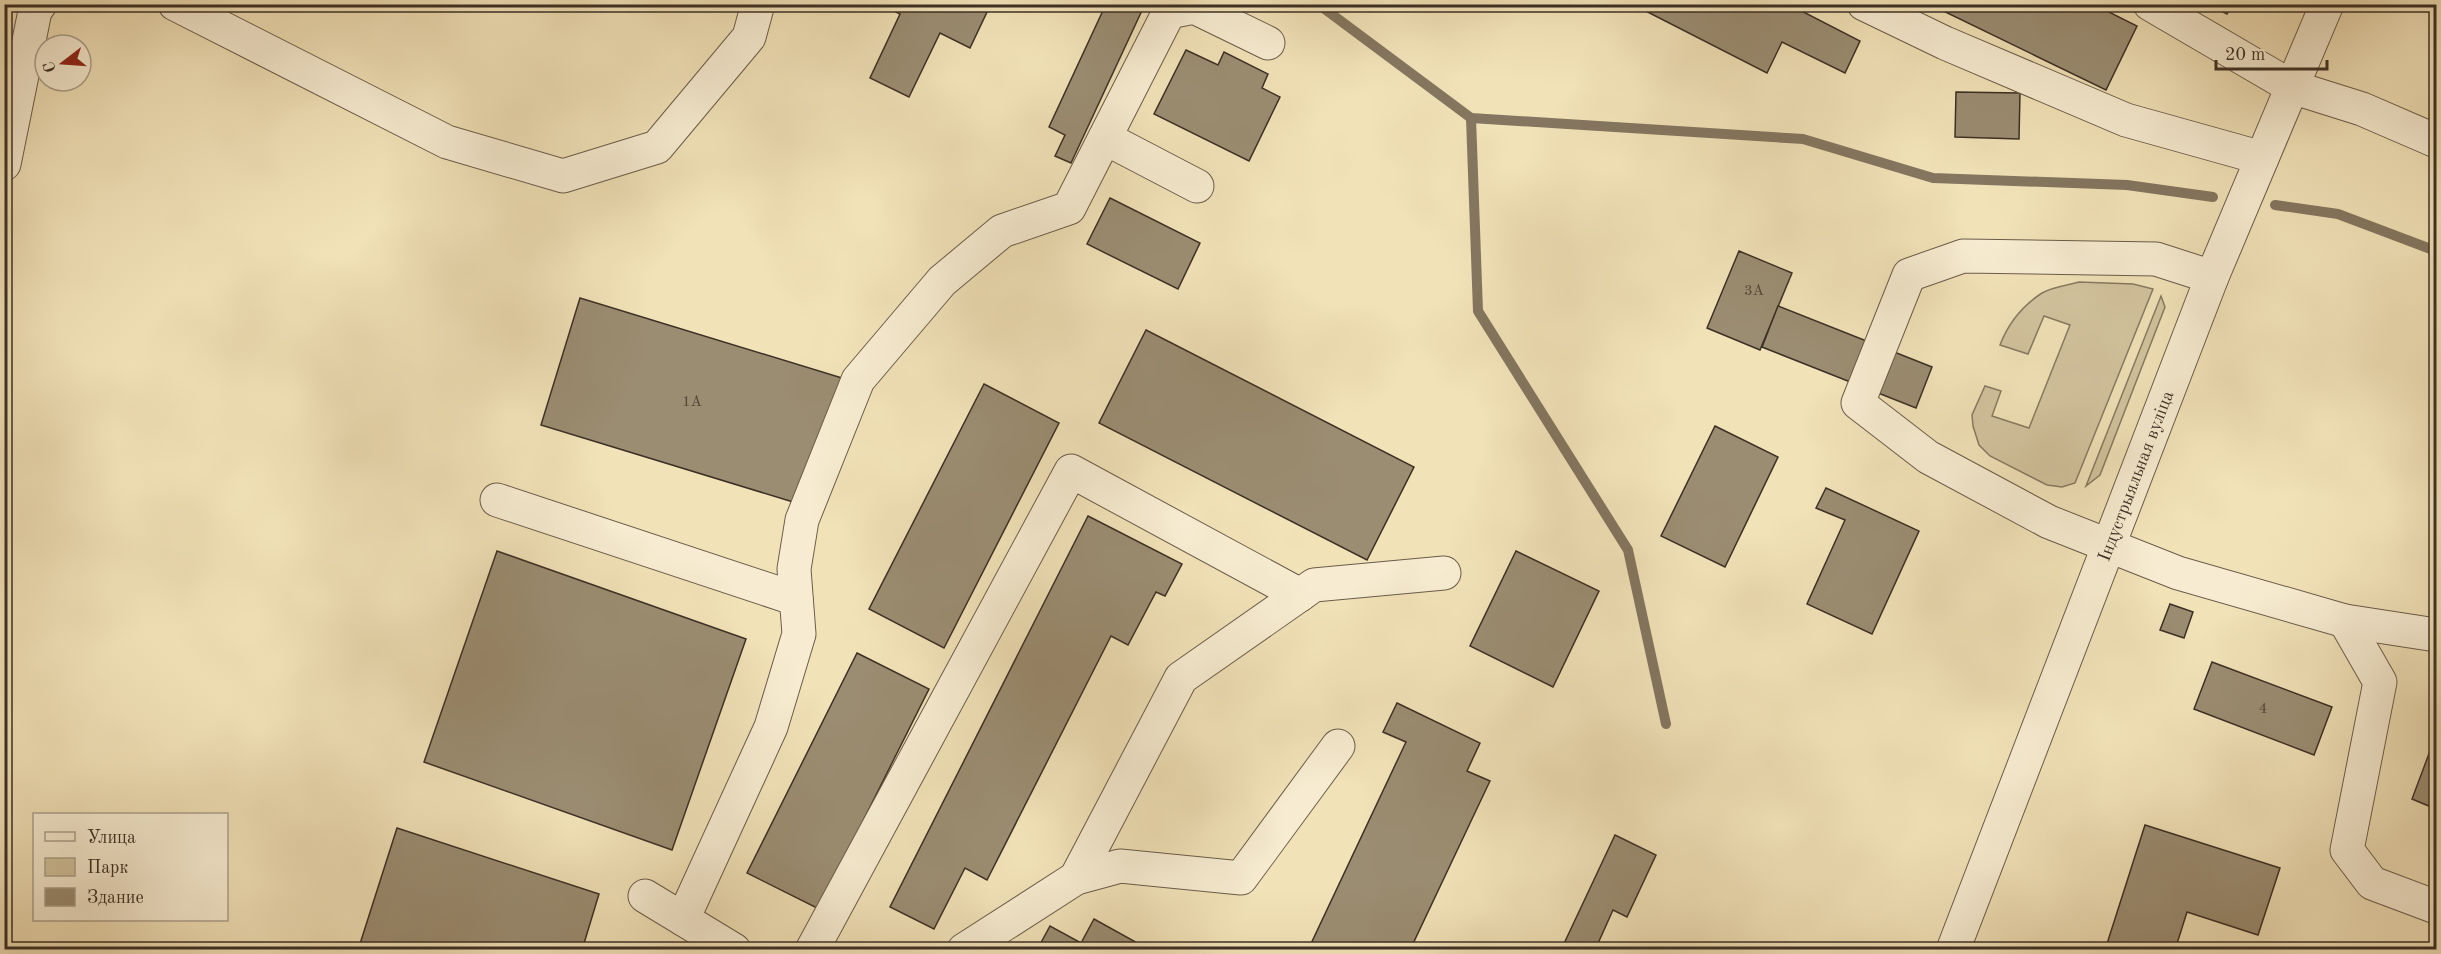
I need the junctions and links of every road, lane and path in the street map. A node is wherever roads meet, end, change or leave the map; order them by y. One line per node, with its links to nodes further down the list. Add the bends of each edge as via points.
1 (40, 4): 12 (street, via 35,11)
2 (175, 4): 3 (street, via 447,142 563,176 657,147 749,37)
3 (758, 4)
4 (1864, 4): 11 (street, via 2126,120)
5 (2150, 4): 8 (street)
6 (2327, 4): 8 (street, Індустрыяльная вуліца)
7 (1268, 43): 9 (street, via 1194,7 1169,12)
8 (2292, 87): 10 (street, via 2362,109); 11 (street, Індустрыяльная вуліца)
9 (1105, 138): 13 (street); 19 (street, via 1069,208 1002,231 942,281 858,380 802,520 794,569)
10 (2436, 141)
11 (2262, 158): 14 (street, Індустрыяльная вуліца)
12 (4, 164)
13 (1197, 186)
14 (2212, 277): 16 (street, Індустрыяльная вуліца); 16 (street, via 2156,259 1963,256 1909,275 1887,328 1858,403 1928,457 2049,522)
15 (497, 500): 19 (street)
16 (2108, 544): 20 (street, via 2178,573); 30 (street, Індустрыяльная вуліца)
17 (1444, 573): 18 (street, via 1314,585)
18 (1300, 595): 23 (street, via 1181,678); 28 (street, via 1071,471)
19 (796, 599): 26 (street, via 799,634 771,728)
20 (2345, 621): 21 (street); 25 (street, via 2380,682 2347,850 2372,883)
21 (2436, 635)
22 (1338, 746): 23 (street, via 1241,878 1120,866)
23 (1076, 878): 29 (street)
24 (645, 896): 26 (street)
25 (2436, 907)
26 (683, 919): 27 (street)
27 (734, 950)
28 (812, 950)
29 (964, 950)
30 (1953, 950)

